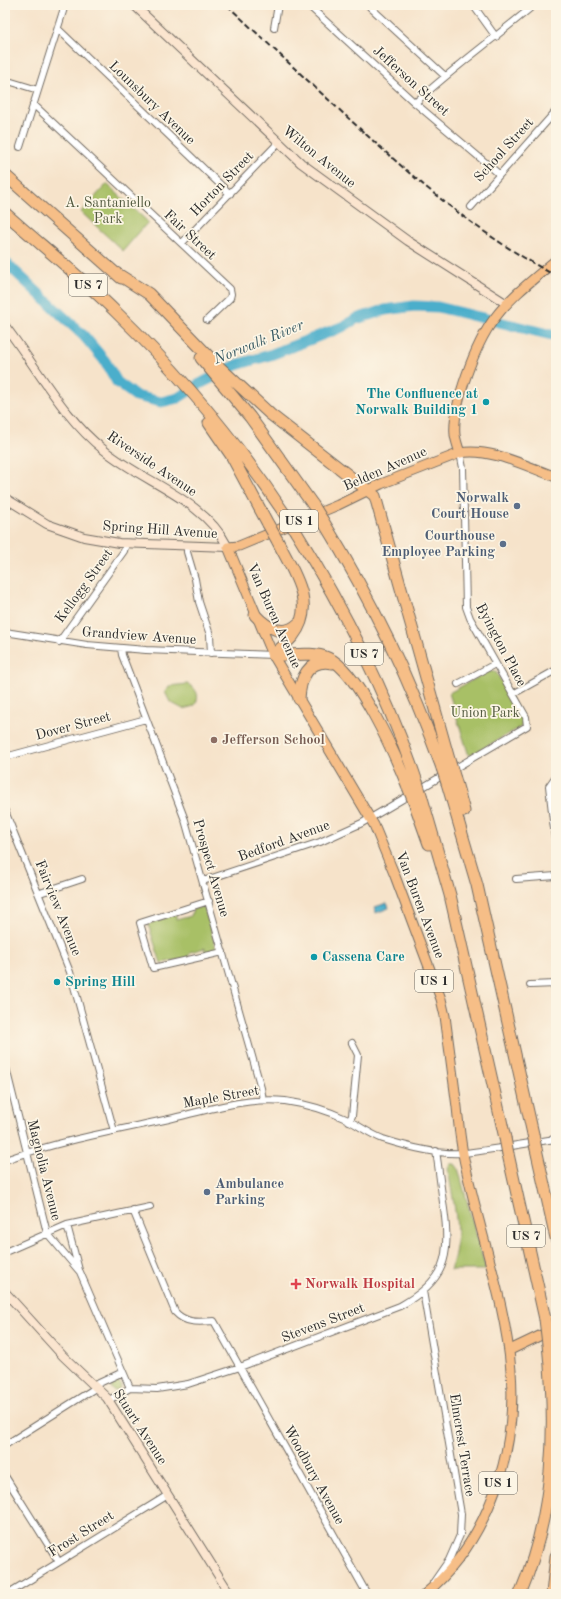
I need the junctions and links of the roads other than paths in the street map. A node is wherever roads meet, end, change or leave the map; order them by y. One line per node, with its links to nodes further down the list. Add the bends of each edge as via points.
1 (65, 5): 9 (street)
2 (134, 5): 17 (main road, Wilton Avenue)
3 (278, 5): 8 (street)
4 (308, 5): 14 (street, Jefferson Street)
5 (473, 5): 10 (street)
6 (534, 5): 10 (street)
7 (370, 7): 11 (street)
8 (274, 28)
9 (58, 29): 13 (street); 21 (street, Lounsbury Avenue)
10 (496, 37): 11 (street)
11 (444, 76): 14 (street)
12 (5, 80): 13 (street)
13 (38, 90): 15 (street)
14 (415, 103): 19 (street, Jefferson Street)
15 (33, 104): 18 (street); 24 (street, Fair Street)
16 (556, 111): 19 (street, School Street)
17 (279, 142): 21 (street, Horton Street); 26 (main road, Wilton Avenue, via 301,163 408,241)
18 (20, 147)
19 (499, 174): 22 (street, School Street)
20 (5, 175): 29 (highway, US 7)
21 (230, 194): 24 (street, Horton Street)
22 (471, 206)
23 (5, 214): 30 (highway, US 7, via 100,296 166,362)
24 (182, 243): 27 (street, Fair Street, via 231,292 230,298)
25 (556, 260): 26 (main road)
26 (507, 304): 31 (main road, via 480,343 470,368 459,403 455,435)
27 (207, 320)
28 (5, 326): 37 (main road, Riverside Avenue, via 85,432 104,450 194,508 215,529)
29 (197, 349): 33 (highway, via 283,424); 54 (highway, US 7, bridge, via 273,447 323,521 355,575 386,636)
30 (205, 412): 39 (highway, bridge, via 231,455 302,591); 56 (highway, US 7, bridge, via 246,459 286,516 340,606 394,722)
31 (460, 453): 32 (main road, Belden Avenue, via 487,454); 33 (main road, Belden Avenue / US 1); 45 (street, Byington Place, via 464,468 466,607)
32 (556, 477)
33 (369, 490): 37 (main road, Belden Avenue / US 1, via 239,546); 54 (highway, via 377,502)
34 (5, 499): 35 (main road, Spring Hill Avenue, via 47,524 84,537)
35 (126, 544): 36 (main road, Spring Hill Avenue); 41 (street, Kellogg Street, via 124,551)
36 (187, 546): 37 (main road, Spring Hill Avenue); 43 (street, via 199,602 210,635)
37 (228, 547): 38 (main road, Van Buren Avenue / US 1)
38 (255, 615): 39 (highway, via 269,628 281,631 293,628); 44 (main road, Van Buren Avenue / US 1)
39 (302, 619): 44 (highway, via 294,635)
40 (5, 632): 41 (street, Grandview Avenue)
41 (59, 642): 42 (street, Grandview Avenue)
42 (121, 648): 43 (street, Grandview Avenue); 51 (street, Prospect Avenue)
43 (211, 653): 44 (street, Grandview Avenue)
44 (273, 655): 46 (highway, via 316,655 328,658); 50 (main road, Van Buren Avenue / US 1)
45 (495, 664): 48 (street); 49 (street, Byington Place)
46 (339, 665): 50 (highway, via 322,662 310,668 301,681); 56 (highway, via 374,715)
47 (556, 670): 49 (street)
48 (458, 684)
49 (513, 694): 52 (street, Byington Place, via 528,720)
50 (299, 699): 58 (main road, Van Buren Avenue / US 1)
51 (146, 719): 53 (street, Dover Street); 63 (street, Prospect Avenue, via 179,804)
52 (527, 726): 58 (street, Bedford Avenue)
53 (5, 757)
54 (446, 765): 83 (highway, US 7, bridge, via 487,929)
55 (556, 776): 59 (street, via 549,786)
56 (412, 785): 89 (highway, US 7, bridge, via 446,878)
57 (5, 811): 64 (street, Fairview Avenue)
58 (370, 818): 63 (street, Bedford Avenue, via 320,842); 77 (main road, Van Buren Avenue / US 1, via 395,876 443,1006)
59 (556, 847)
60 (556, 876): 62 (street)
61 (82, 879): 64 (street)
62 (516, 879)
63 (203, 881): 65 (street, Prospect Avenue)
64 (40, 893): 73 (street, Fairview Avenue, via 70,972)
65 (209, 901): 66 (street, Prospect Avenue); 66 (street, via 140,923 153,968)
66 (223, 952): 71 (street, Prospect Avenue, via 262,1088)
67 (556, 984): 68 (street)
68 (530, 985)
69 (352, 1043): 72 (street, via 358,1055)
70 (5, 1064): 76 (street, Magnolia Avenue)
71 (263, 1100): 72 (street, Maple Street, via 310,1106); 73 (street, Maple Street, via 238,1103)
72 (350, 1121): 75 (street, Maple Street, via 382,1138)
73 (114, 1131): 76 (street, Maple Street)
74 (556, 1139): 77 (street, Maple Street)
75 (436, 1151): 77 (street, Maple Street); 87 (street, Stevens Street, via 448,1231 447,1249 438,1274)
76 (28, 1152): 78 (street, Maple Street); 82 (street, Magnolia Avenue)
77 (462, 1153): 90 (main road, Van Buren Avenue / US 1, via 497,1285)
78 (5, 1160)
79 (150, 1207): 80 (street)
80 (133, 1210): 81 (street); 92 (street, Woodbury Avenue, via 175,1312 181,1318 197,1322 214,1321)
81 (67, 1225): 82 (street); 85 (street, Magnolia Avenue)
82 (47, 1233): 84 (street); 85 (street, Magnolia Avenue)
83 (556, 1238)
84 (5, 1252)
85 (80, 1272): 93 (street, Magnolia Avenue)
86 (5, 1292): 94 (main road, Stuart Avenue, via 63,1356)
87 (423, 1292): 92 (street, Stevens Street, via 400,1306); 105 (street, Elmcrest Terrace, via 461,1514 460,1536 449,1560)
88 (556, 1328): 90 (main road)
89 (550, 1343): 91 (highway); 106 (highway, via 553,1418 550,1476 540,1534)
90 (510, 1350): 105 (main road, US 1, via 512,1423 500,1478 488,1509 467,1548 446,1575)
91 (556, 1359)
92 (240, 1368): 95 (street, Stevens Street, via 188,1384 157,1389); 104 (street, Woodbury Avenue)
93 (123, 1372): 94 (street); 95 (street)
94 (96, 1386): 96 (main road, Stuart Avenue); 97 (street)
95 (130, 1388): 96 (street)
96 (109, 1400): 99 (main road, Stuart Avenue)
97 (5, 1446)
98 (5, 1476): 101 (street)
99 (168, 1495): 101 (street, Frost Street); 103 (main road, Stuart Avenue)
100 (556, 1556): 107 (highway)
101 (59, 1562): 102 (street, Frost Street)
102 (7, 1594)
103 (230, 1594)
104 (367, 1594)
105 (425, 1594)
106 (520, 1594)
107 (552, 1594)

